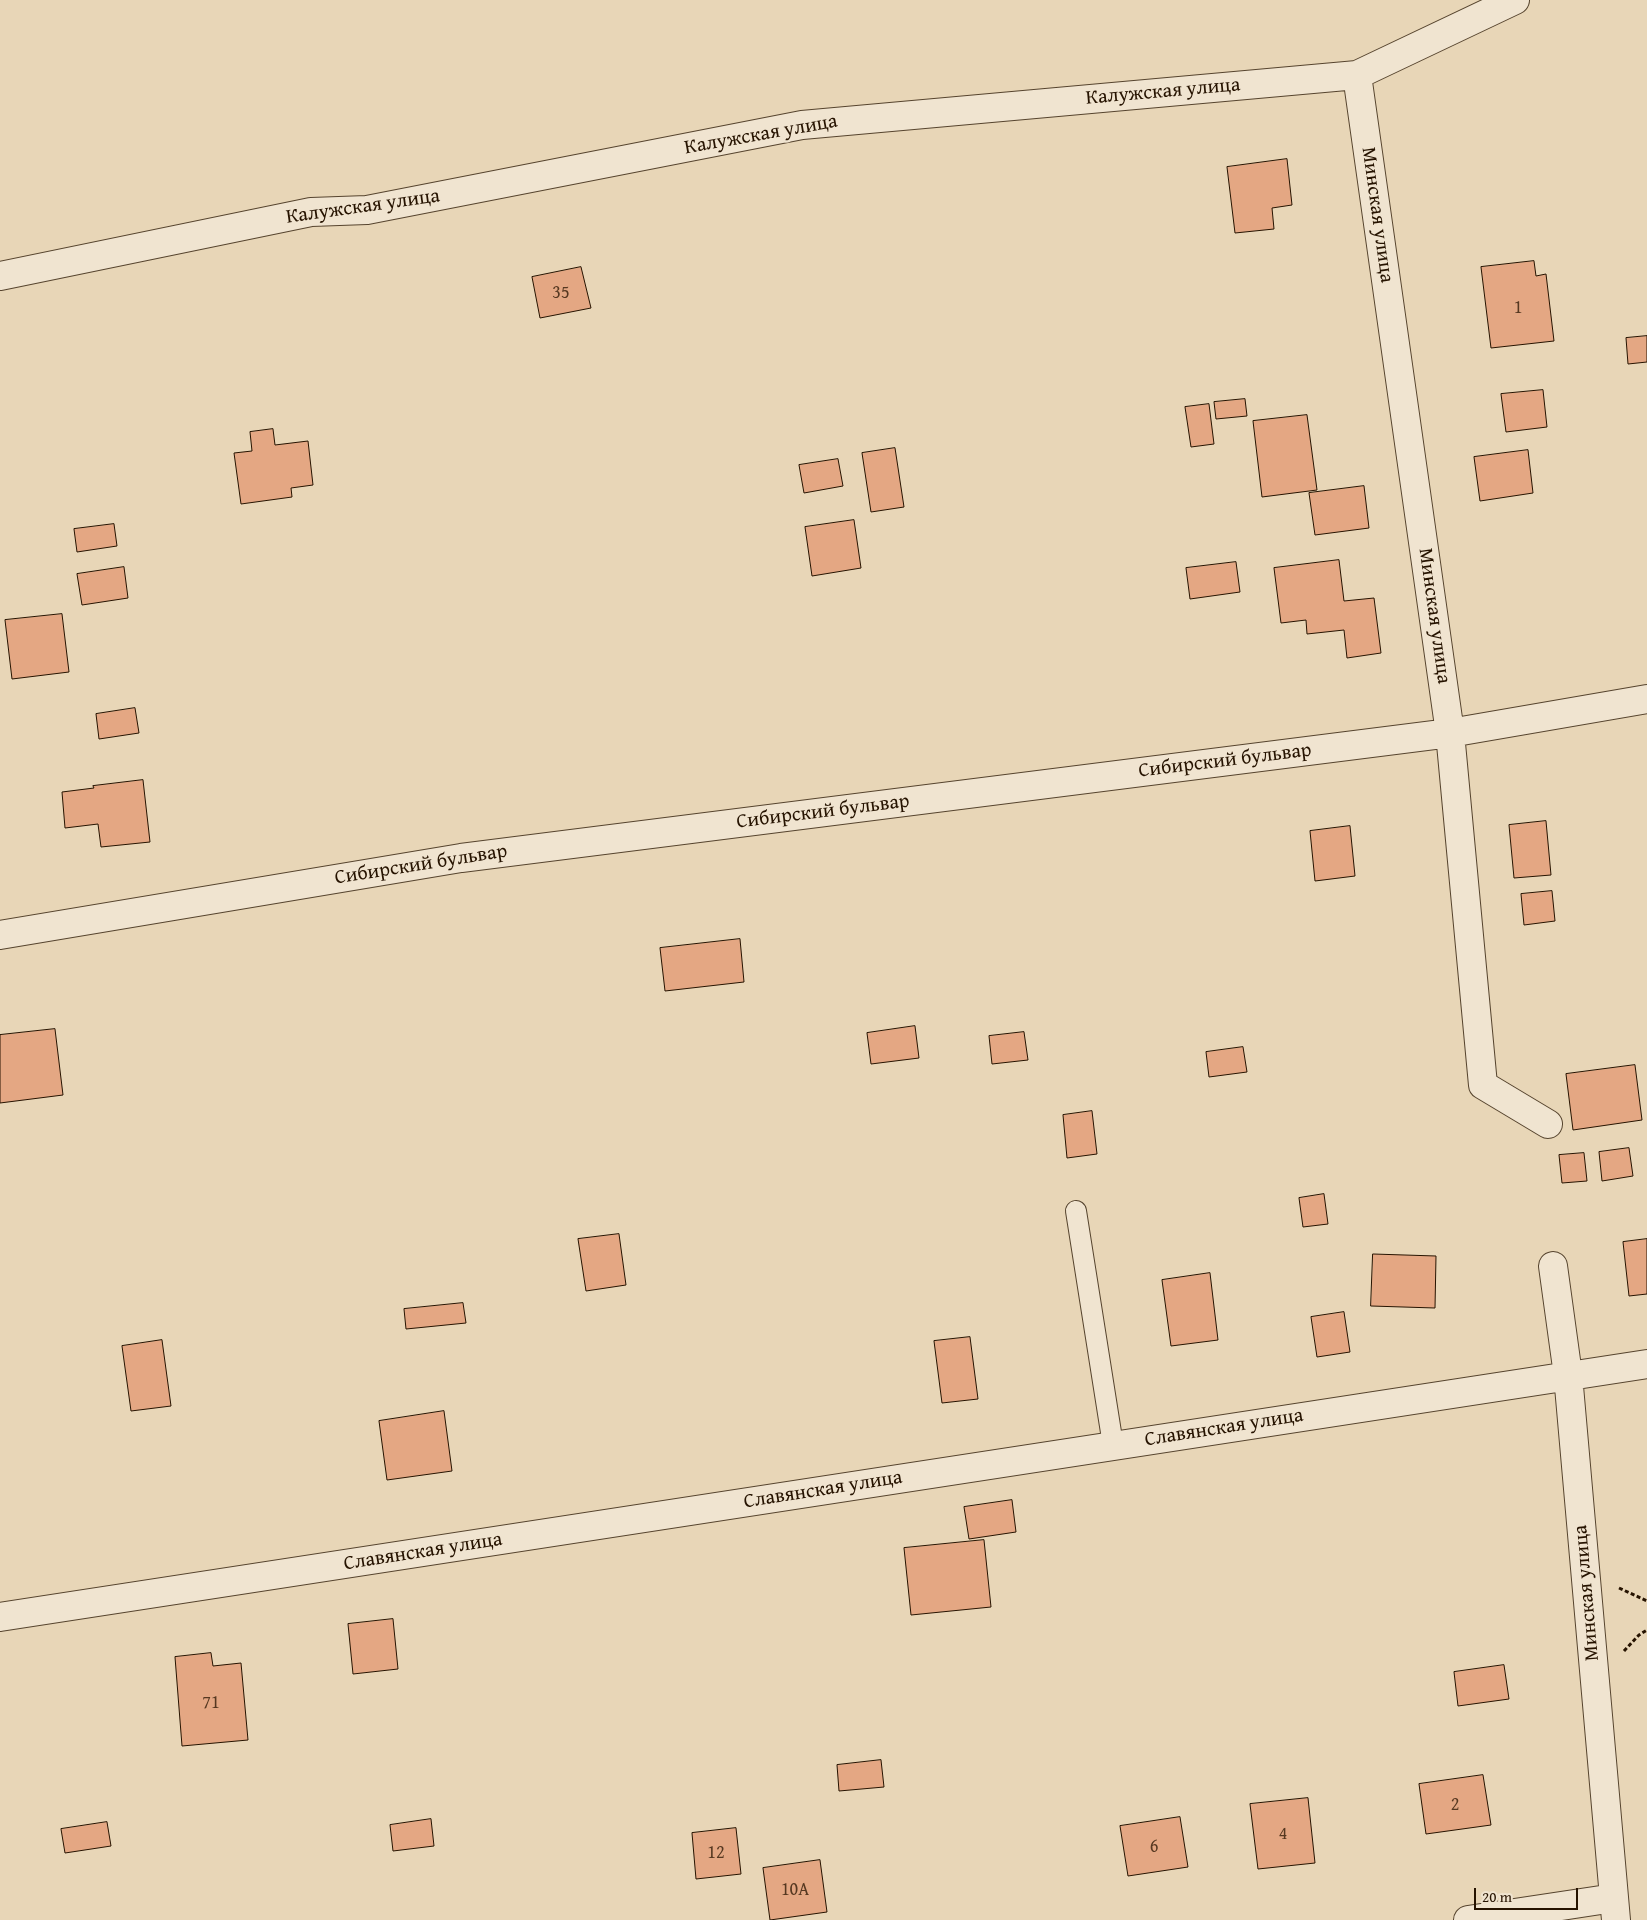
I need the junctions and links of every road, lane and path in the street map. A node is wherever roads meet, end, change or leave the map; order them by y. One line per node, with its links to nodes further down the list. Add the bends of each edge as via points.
1 (1515, 0): 2 (street, Калужская улица)
2 (1357, 75): 3 (street, Калужская улица, via 802,125 367,210 312,212); 5 (street, Минская улица)
3 (0, 276)
4 (1647, 699): 5 (street, Сибирский бульвар)
5 (1450, 733): 6 (street, Сибирский бульвар, via 462,858); 7 (street, Минская улица, via 1483,1085)
6 (0, 936)
7 (1548, 1124)
8 (1076, 1211): 12 (lane)
9 (1553, 1266): 11 (street, Минская улица)
10 (1647, 1364): 11 (street, Славянская улица)
11 (1568, 1375): 12 (street, Славянская улица); 14 (street, Минская улица)
12 (1113, 1445): 13 (street, Славянская улица)
13 (0, 1617)
14 (1615, 1909): 15 (street)
15 (1468, 1920)

